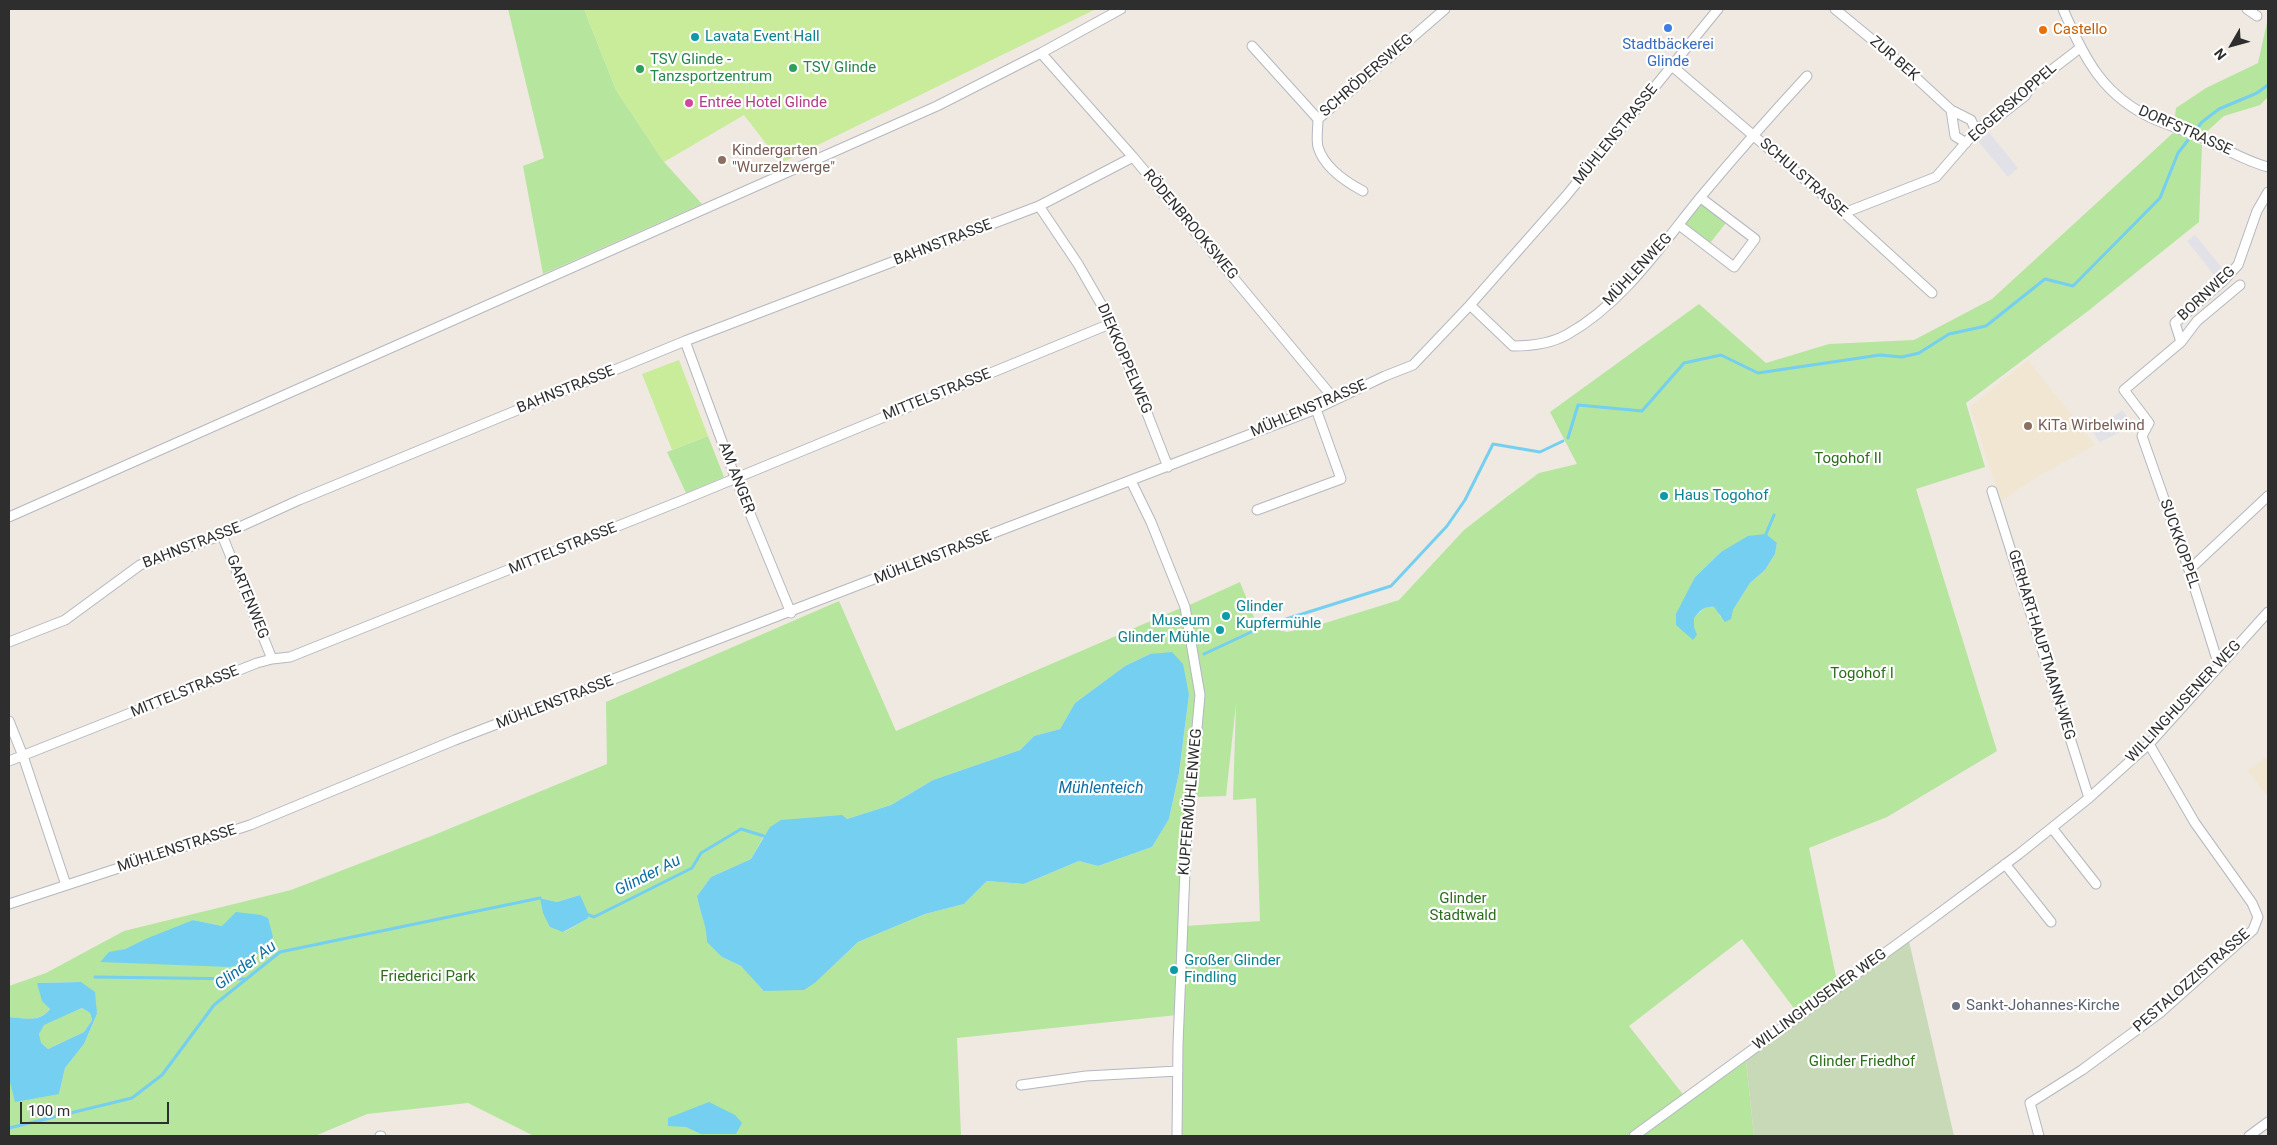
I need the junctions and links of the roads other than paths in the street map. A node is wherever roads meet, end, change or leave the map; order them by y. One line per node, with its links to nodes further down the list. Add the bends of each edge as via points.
1 (1121, 9): 10 (street)
2 (1445, 9): 14 (street, SCHRÖDERSWEG)
3 (1718, 9): 11 (street, MÜHLENSTRASSE)
4 (1835, 9): 13 (street, ZUR BEK)
5 (2064, 9): 9 (street, DORFSTRASSE)
6 (2247, 9): 7 (street)
7 (2257, 16)
8 (1252, 46): 14 (street, SCHRÖDERSWEG)
9 (2080, 48): 15 (street, EGGERSKOPPEL, via 2046,73 1998,118); 19 (street, DORFSTRASSE, via 2100,78 2130,106 2155,120)
10 (1041, 53): 18 (street, RÖDENBROOKSWEG); 43 (street, via 938,106)
11 (1672, 66): 16 (street, SCHULSTRASSE); 28 (street, MÜHLENSTRASSE, via 1566,196)
12 (1807, 76): 16 (street, MÜHLENWEG)
13 (1951, 110): 15 (street, ZUR BEK, via 1971,120); 17 (street, via 1955,136)
14 (1318, 119): 20 (street, via 1318,148 1346,182)
15 (1976, 131): 17 (street, EGGERSKOPPEL)
16 (1753, 135): 22 (street, MÜHLENWEG); 24 (street, SCHULSTRASSE)
17 (1966, 143): 24 (street, EGGERSKOPPEL, via 1936,178)
18 (1133, 157): 23 (street, BAHNSTRASSE); 34 (street, RÖDENBROOKSWEG)
19 (2268, 167)
20 (1363, 192)
21 (2268, 192): 29 (street, BORNWEG, via 2257,211 2238,265)
22 (1700, 198): 25 (street, MÜHLENWEG); 25 (street, MÜHLENWEG, via 1756,239 1734,268)
23 (1039, 206): 31 (street, DIEKKOPPELWEG); 32 (street, BAHNSTRASSE)
24 (1844, 213): 27 (street, SCHULSTRASSE)
25 (1679, 225): 28 (street, MÜHLENWEG, via 1612,302 1567,335 1537,346 1513,346)
26 (2240, 285): 30 (street, BORNWEG)
27 (1932, 293)
28 (1470, 305): 34 (street, MÜHLENSTRASSE, via 1413,366)
29 (2191, 309): 30 (street); 33 (street, BORNWEG, via 2175,323)
30 (2197, 322): 33 (street, BORNWEG)
31 (1112, 323): 37 (street, DIEKKOPPELWEG); 38 (street, MITTELSTRASSE)
32 (685, 341): 38 (street, AM ANGER); 44 (street, BAHNSTRASSE, via 299,500)
33 (2181, 342): 36 (street, BORNWEG, via 2124,390)
34 (1335, 400): 35 (street, MÜHLENSTRASSE)
35 (1316, 409): 37 (street, MÜHLENSTRASSE); 42 (street, via 1341,478)
36 (2149, 423): 45 (street, SUCKKOPPEL, via 2142,436)
37 (1168, 466): 39 (street, MÜHLENSTRASSE)
38 (735, 477): 47 (street, AM ANGER); 49 (street, MITTELSTRASSE, via 290,657)
39 (1131, 481): 47 (street, MÜHLENSTRASSE); 62 (street, KUPFERMÜHLENWEG, via 1185,606 1200,695 1186,846)
40 (1992, 491): 55 (street, GERHART-HAUPTMANN-WEG)
41 (2268, 496): 45 (street)
42 (1257, 510)
43 (9, 517)
44 (222, 536): 48 (street, BAHNSTRASSE, via 140,565 65,620); 49 (street, GARTENWEG)
45 (2189, 570): 50 (street, SUCKKOPPEL)
46 (2268, 612): 50 (street, WILLINGHUSENER WEG)
47 (790, 613): 59 (street, MÜHLENSTRASSE, via 455,740 250,825)
48 (9, 642)
49 (272, 659): 53 (street, MITTELSTRASSE)
50 (2219, 666): 52 (street, WILLINGHUSENER WEG)
51 (9, 721): 53 (street)
52 (2149, 744): 55 (street, WILLINGHUSENER WEG); 67 (street, PESTALOZZISTRASSE, via 2195,823 2252,903 2258,917 2253,930 2161,1012 2082,1070 2030,1103)
53 (23, 756): 54 (street, MITTELSTRASSE); 59 (street)
54 (9, 761)
55 (2089, 798): 56 (street, WILLINGHUSENER WEG)
56 (2052, 828): 57 (street, WILLINGHUSENER WEG); 58 (street)
57 (2005, 864): 61 (street); 66 (street, WILLINGHUSENER WEG)
58 (2096, 884)
59 (66, 885): 60 (street, MÜHLENSTRASSE)
60 (9, 904)
61 (2051, 922)
62 (1178, 1071): 63 (street, via 1086,1076); 65 (street, KUPFERMÜHLENWEG)
63 (1021, 1085)
64 (2268, 1122): 68 (street)
65 (1177, 1136)
66 (1634, 1136)
67 (2039, 1136)
68 (2249, 1136)

